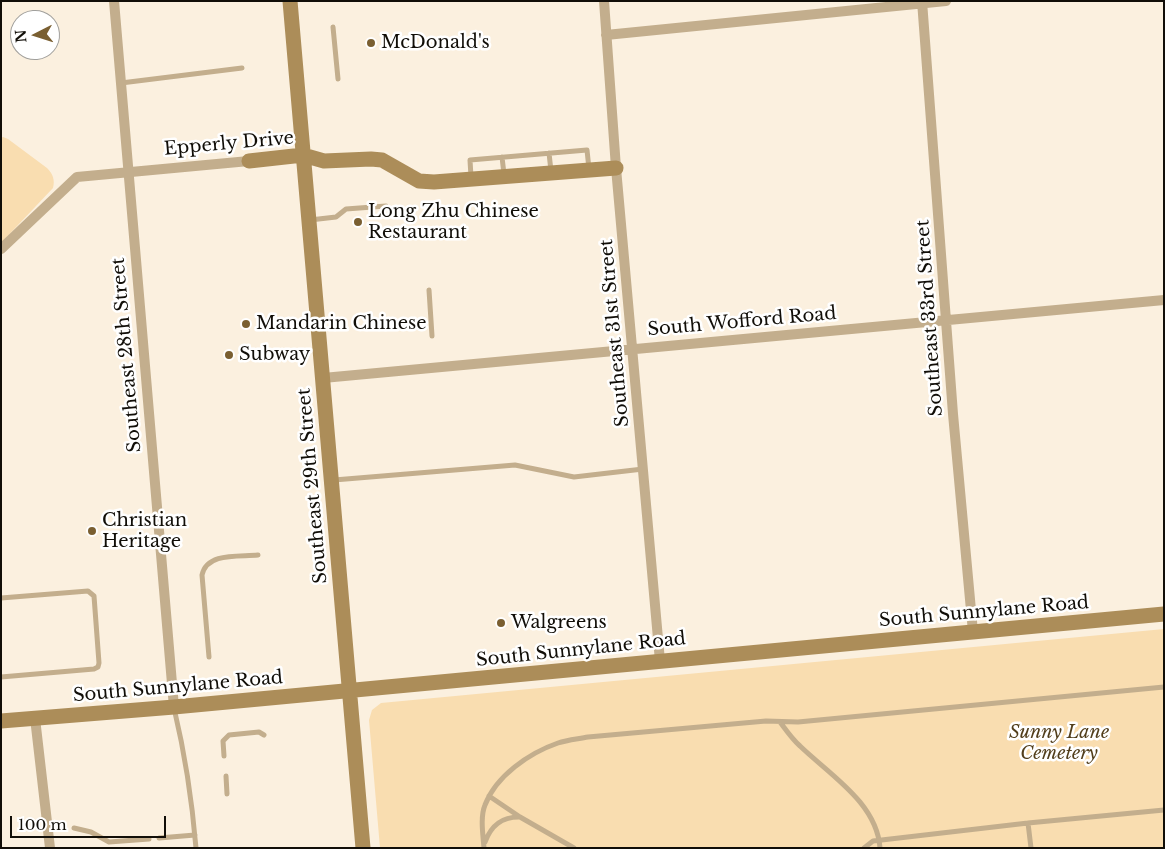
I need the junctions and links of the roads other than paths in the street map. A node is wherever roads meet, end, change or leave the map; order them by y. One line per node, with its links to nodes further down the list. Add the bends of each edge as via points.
1 (114, 1): 10 (street, Southeast 28th Street)
2 (290, 1): 12 (main road, Southeast 29th Street)
3 (604, 1): 7 (street, Southeast 31st Street)
4 (946, 1): 5 (street)
5 (922, 2): 7 (street); 26 (street, Southeast 33rd Street)
6 (333, 26): 9 (lane)
7 (606, 35): 15 (street, Southeast 31st Street)
8 (242, 68): 10 (lane)
9 (338, 80)
10 (121, 83): 17 (street, Southeast 28th Street)
11 (549, 153): 13 (lane); 16 (lane, via 587,150); 18 (lane)
12 (303, 155): 14 (main road, Epperly Drive); 20 (main road, Epperly Drive, via 324,161 382,160 419,181); 22 (main road, Southeast 29th Street)
13 (502, 157): 19 (lane); 20 (lane, via 470,160)
14 (249, 161): 17 (street, Epperly Drive)
15 (616, 168): 16 (main road, Epperly Drive); 28 (street, Southeast 31st Street)
16 (589, 170): 18 (main road, Epperly Drive)
17 (129, 172): 23 (street, Epperly Drive, via 77,177); 41 (street, Southeast 28th Street)
18 (551, 174): 19 (main road, Epperly Drive)
19 (504, 177): 20 (main road, Epperly Drive)
20 (471, 180)
21 (386, 206): 22 (lane, via 346,209 336,217)
22 (309, 220): 29 (main road, Southeast 29th Street)
23 (1, 249)
24 (428, 290): 27 (lane)
25 (1164, 300): 26 (street, South Wofford Road)
26 (946, 320): 28 (street, South Wofford Road); 35 (street, Southeast 33rd Street)
27 (432, 336)
28 (632, 348): 29 (street, South Wofford Road); 30 (street, Southeast 31st Street)
29 (322, 378): 31 (main road, Southeast 29th Street)
30 (642, 470): 31 (lane, via 574,477 515,465); 37 (street, Southeast 31st Street)
31 (331, 480): 40 (main road, Southeast 29th Street)
32 (258, 555): 36 (lane, via 212,560 203,569)
33 (1, 598): 38 (lane, via 92,592 99,663 94,669)
34 (1164, 614): 35 (main road, South Sunnylane Road)
35 (973, 632): 37 (main road, South Sunnylane Road)
36 (209, 657)
37 (660, 661): 40 (main road, South Sunnylane Road)
38 (1, 677)
39 (1164, 688): 44 (lane)
40 (349, 691): 41 (main road, South Sunnylane Road); 61 (main road, Southeast 29th Street)
41 (174, 707): 42 (main road, South Sunnylane Road); 54 (lane, via 187,769)
42 (35, 718): 43 (main road, South Sunnylane Road); 59 (street)
43 (1, 721)
44 (780, 722): 49 (lane, via 588,737 564,742 529,757 502,780); 57 (lane, via 798,745 844,786 871,816)
45 (264, 735): 46 (lane, via 259,732 229,735 223,741)
46 (224, 756)
47 (226, 776): 48 (lane)
48 (227, 794)
49 (490, 796): 51 (lane); 58 (lane, via 484,807)
50 (1164, 810): 52 (lane)
51 (520, 817): 58 (lane, via 498,822 489,831); 62 (lane)
52 (1028, 823): 57 (lane); 65 (lane)
53 (74, 828): 56 (lane, via 91,832 109,842)
54 (195, 835): 55 (lane); 60 (lane)
55 (159, 838)
56 (149, 839)
57 (879, 841): 63 (lane, via 873,841); 64 (lane)
58 (484, 847)
59 (50, 848)
60 (196, 848)
61 (363, 848)
62 (574, 848)
63 (864, 848)
64 (880, 848)
65 (1031, 848)

